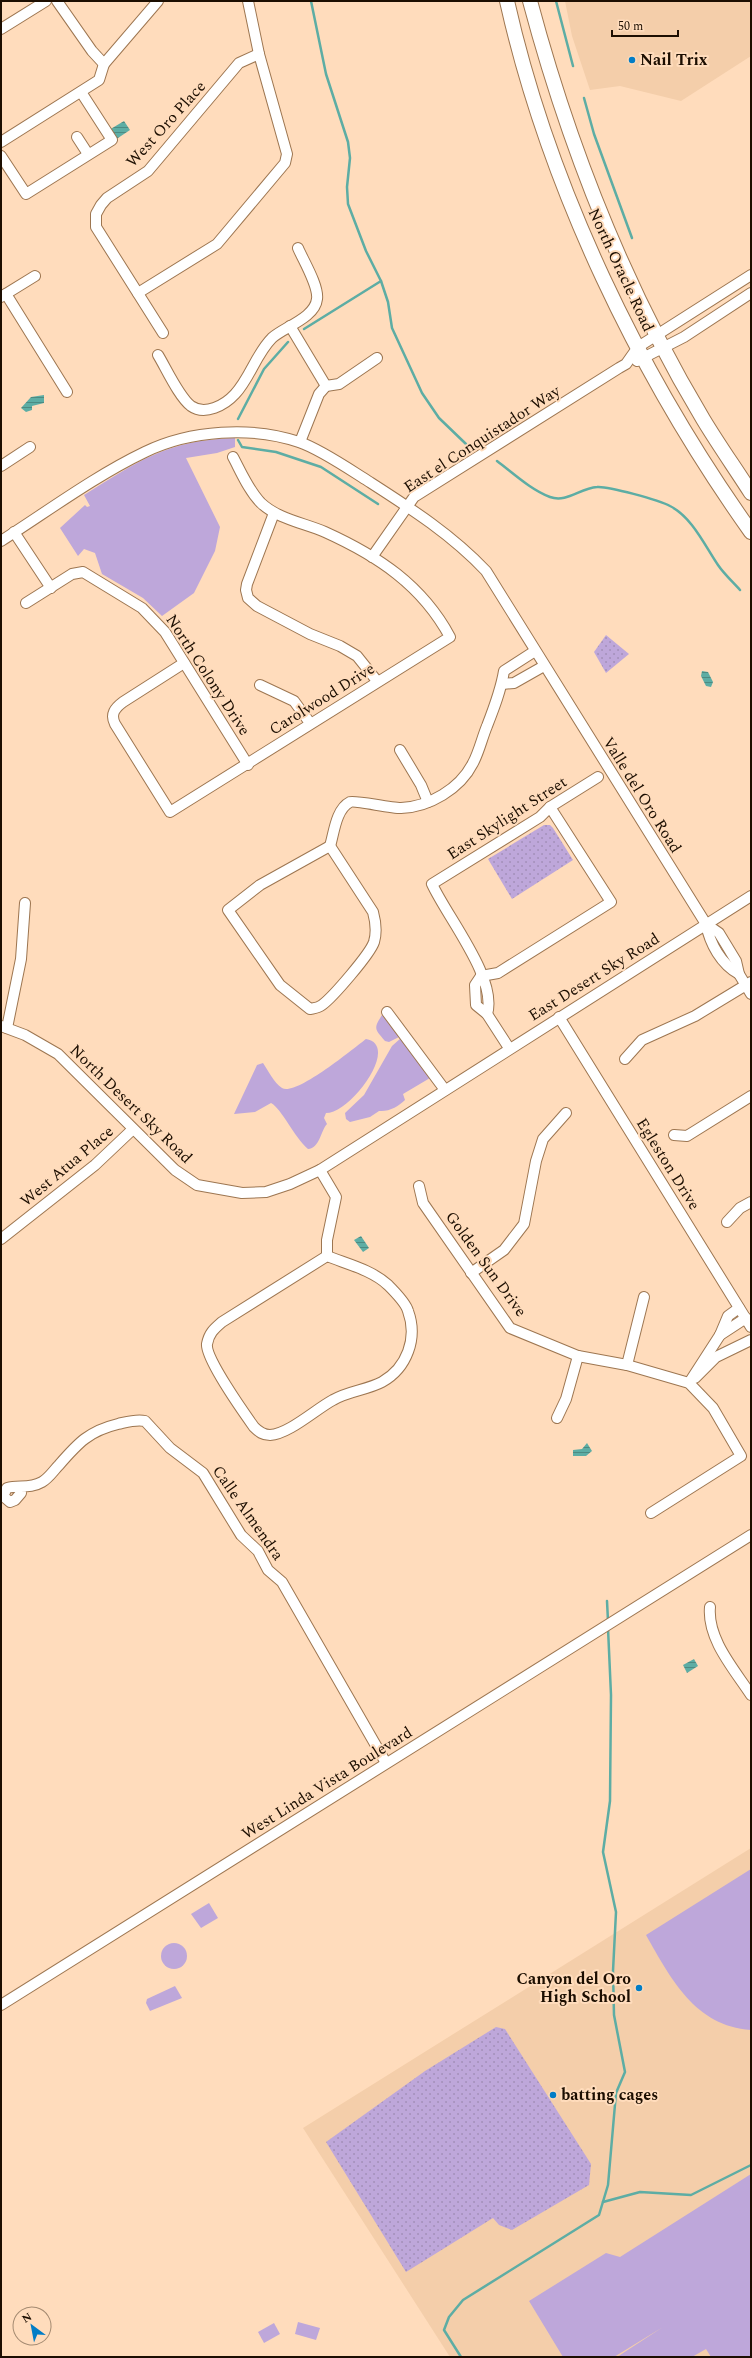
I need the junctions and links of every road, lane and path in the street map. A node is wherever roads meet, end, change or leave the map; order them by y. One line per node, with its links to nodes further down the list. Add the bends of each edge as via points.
1 (46, 1): 7 (street)
2 (57, 1): 9 (street)
3 (158, 1): 9 (street)
4 (248, 1): 8 (street)
5 (507, 1): 25 (highway, North Oracle Road, via 518,53 562,182)
6 (530, 1): 23 (highway, North Oracle Road, via 550,73 587,180 633,288)
7 (1, 29)
8 (259, 54): 18 (street, via 287,154 285,163 217,244); 18 (street, West Oro Place, via 239,63 148,171 107,198 96,214 96,227)
9 (104, 64): 10 (street, via 99,80)
10 (81, 92): 12 (street); 13 (street, via 112,140)
11 (77, 137): 13 (street)
12 (1, 142)
13 (88, 154): 14 (street, via 26,194)
14 (1, 156)
15 (298, 248): 21 (street, via 316,290 317,300 310,312)
16 (751, 275): 23 (street)
17 (35, 276): 20 (street)
18 (138, 293): 22 (street)
19 (751, 293): 24 (street)
20 (3, 296): 29 (street)
21 (290, 326): 26 (street, via 272,338 235,394 221,405 205,410 191,406); 28 (street)
22 (163, 333)
23 (658, 334): 24 (highway, North Oracle Road); 25 (street)
24 (664, 347): 25 (street); 34 (highway, North Oracle Road, via 703,419)
25 (640, 353): 35 (street, East el Conquistador Way, via 414,497); 38 (highway, North Oracle Road, via 701,457)
26 (158, 355)
27 (377, 358): 28 (street, via 339,384)
28 (326, 386): 30 (street, via 319,394)
29 (67, 392)
30 (300, 442): 35 (street, Valle del Oro Road); 37 (street, via 240,432 209,434 176,441 146,451)
31 (30, 447): 33 (street)
32 (233, 457): 36 (street, via 252,492)
33 (1, 466)
34 (751, 493)
35 (406, 505): 40 (street, East el Conquistador Way); 43 (street, Valle del Oro Road, via 463,548 486,571)
36 (274, 513): 40 (street, via 325,532); 46 (street, via 244,595 257,606 357,656)
37 (14, 532): 39 (street); 41 (street)
38 (751, 532)
39 (1, 541)
40 (372, 557): 46 (street, Carolwood Drive, via 412,586 438,614 450,637)
41 (51, 588): 42 (street, North Colony Drive); 44 (street, North Colony Drive, via 80,570 90,575 105,587 142,608 165,632)
42 (26, 603)
43 (535, 651): 45 (street, Valle del Oro Road); 47 (street, via 504,671)
44 (184, 663): 51 (street, North Colony Drive); 51 (street, Carolwood Drive, via 112,711 115,724 170,812)
45 (544, 666): 47 (street, via 514,683); 58 (street, Valle del Oro Road)
46 (378, 681): 49 (street, Carolwood Drive)
47 (502, 684): 53 (street, via 473,763 455,786)
48 (260, 685): 49 (street, via 294,701)
49 (310, 723): 51 (street, Carolwood Drive)
50 (400, 750): 53 (street)
51 (248, 765)
52 (598, 777): 54 (street, East Skylight Street)
53 (428, 802): 55 (street, via 407,808 374,806 356,800 348,803 338,817)
54 (550, 807): 59 (street, East Skylight Street, via 540,817 432,884 471,950); 59 (street, via 611,902 498,974)
55 (330, 846): 55 (street, via 260,884 228,910 280,984 310,1009 323,1004 359,964 369,952 376,933 373,912)
56 (751, 896): 58 (street, East Desert Sky Road)
57 (25, 903): 63 (street, via 19,971)
58 (706, 924): 60 (street, Valle del Oro Road, via 719,933 736,961 739,974); 62 (street, East Desert Sky Road)
59 (481, 976): 64 (street, via 475,985 476,1006 487,1014)
60 (749, 987): 65 (street, via 695,1016 642,1040)
61 (387, 1012): 67 (street)
62 (559, 1017): 64 (street, East Desert Sky Road); 80 (street, Egleston Drive)
63 (4, 1027): 70 (street, North Desert Sky Road, via 26,1035 58,1054)
64 (508, 1048): 66 (street, East Desert Sky Road)
65 (625, 1059)
66 (454, 1084): 67 (street, North Desert Sky Road)
67 (445, 1090): 72 (street, North Desert Sky Road)
68 (751, 1096): 71 (street, via 686,1136)
69 (566, 1113): 78 (street, via 543,1139 536,1161 524,1224 504,1250)
70 (132, 1130): 72 (street, North Desert Sky Road, via 175,1170 197,1185 217,1190 266,1192); 76 (street, West Atua Place, via 95,1165)
71 (674, 1135)
72 (320, 1170): 77 (street, via 336,1198 327,1240)
73 (419, 1186): 78 (street, Golden Sun Drive, via 423,1203)
74 (751, 1202): 75 (street, via 740,1208)
75 (727, 1222)
76 (1, 1239)
77 (327, 1256): 77 (street, via 210,1332 207,1346 211,1360 254,1428 260,1433 269,1435 282,1432 335,1399 382,1382 399,1369 408,1354 412,1332 408,1310 387,1284 359,1268)
78 (471, 1273): 85 (street, Golden Sun Drive, via 510,1328)
79 (644, 1297): 86 (street)
80 (739, 1308): 81 (street, Egleston Drive); 82 (street, via 728,1316)
81 (748, 1322): 82 (street)
82 (720, 1335): 84 (street); 87 (street)
83 (751, 1340): 84 (street)
84 (736, 1346): 87 (street, via 716,1357)
85 (578, 1356): 86 (street, Golden Sun Drive); 88 (street, via 566,1399)
86 (626, 1365): 87 (street, Golden Sun Drive)
87 (689, 1383): 90 (street, via 713,1408 741,1456)
88 (557, 1418)
89 (20, 1488): 94 (street, Calle Almendra, via 44,1481 79,1441 89,1434 122,1423 145,1421 170,1448 204,1473 241,1534 258,1551 268,1570 282,1582)
90 (651, 1513)
91 (751, 1535): 94 (street, West Linda Vista Boulevard)
92 (710, 1607): 93 (street, via 709,1622 715,1638)
93 (751, 1695)
94 (386, 1763): 95 (street, West Linda Vista Boulevard)
95 (1, 2005)

